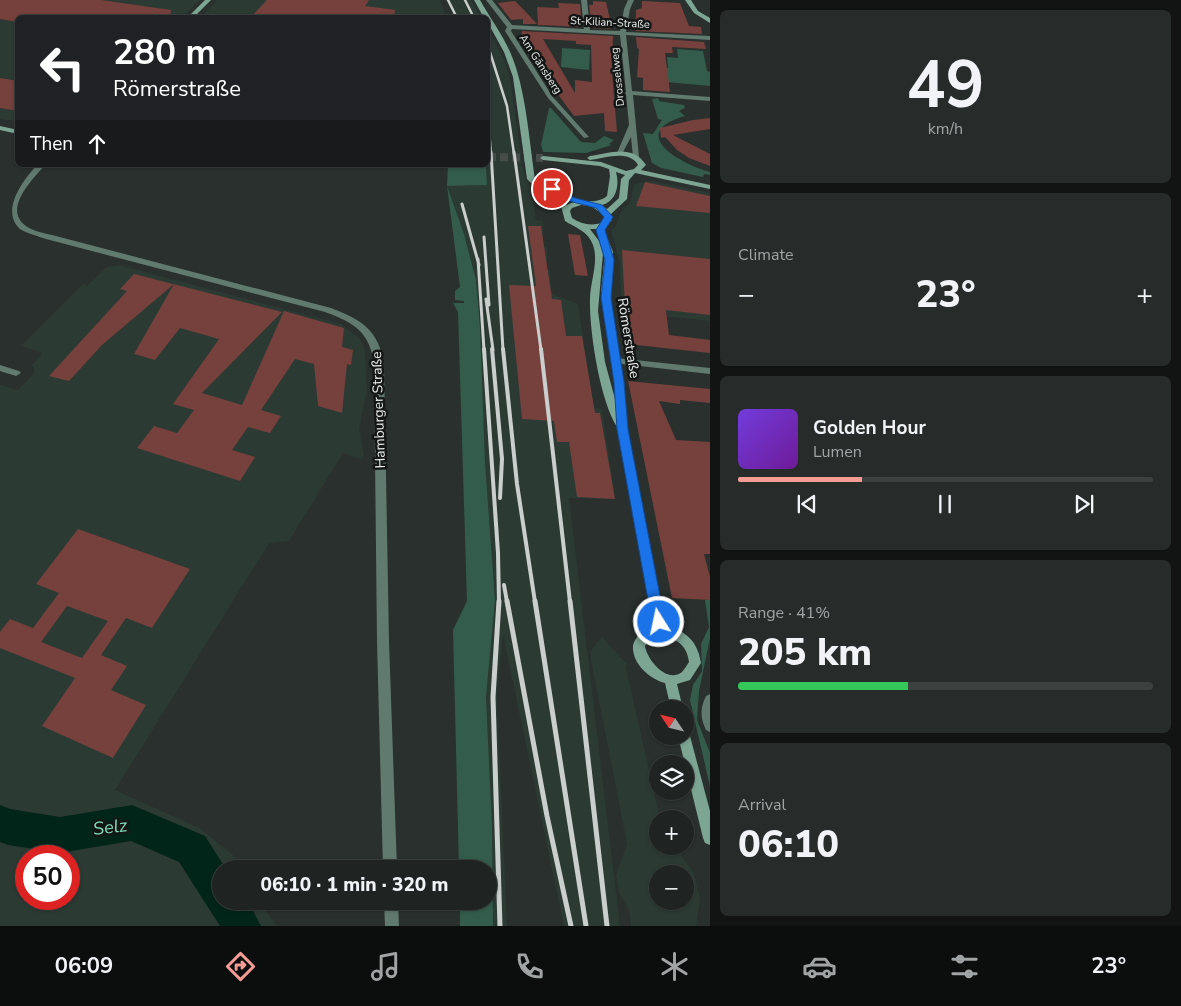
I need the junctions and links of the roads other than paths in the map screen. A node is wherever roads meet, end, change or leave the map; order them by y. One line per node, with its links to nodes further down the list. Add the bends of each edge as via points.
1 (208, 0): 7 (main road)
2 (477, 0): 8 (main road)
3 (489, 0): 11 (street, Am Gänsberg)
4 (584, 0): 12 (street)
5 (631, 0): 13 (street, Drosselweg)
6 (688, 0): 9 (main road, via 696,12)
7 (192, 15)
8 (485, 15)
9 (710, 21)
10 (490, 23): 30 (main road, via 507,52 516,77)
11 (510, 27): 12 (street, St-Kilian-Straße); 21 (street, Am Gänsberg, via 508,31 550,97)
12 (587, 31): 13 (street, St-Kilian-Straße)
13 (623, 32): 14 (street, St-Kilian-Straße); 15 (street, Drosselweg)
14 (710, 38)
15 (628, 93): 16 (street); 17 (street, Drosselweg)
16 (710, 99)
17 (633, 123): 22 (street, Drosselweg); 24 (street, Drosselweg)
18 (0, 127): 19 (main road); 20 (main road)
19 (15, 128)
20 (15, 131)
21 (586, 137)
22 (620, 153): 23 (main road); 24 (main road)
23 (607, 157): 26 (main road); 29 (main road, via 604,161)
24 (636, 157): 27 (main road)
25 (543, 158): 26 (main road)
26 (554, 159): 29 (main road)
27 (642, 165): 31 (main road); 32 (main road)
28 (39, 167): 52 (street, Hamburger Straße, via 20,188 14,200 13,211 20,226 58,240 328,310 358,323 376,345)
29 (609, 168): 31 (main road); 35 (main road, via 614,176 612,197)
30 (530, 170): 34 (main road, via 542,183 567,198); 36 (main road, via 534,183 560,201)
31 (634, 172): 32 (main road); 37 (main road, Römerstraße, via 626,177 623,199)
32 (683, 182): 33 (main road)
33 (710, 187)
34 (584, 203): 35 (main road); 36 (main road, via 572,205)
35 (594, 204): 37 (main road)
36 (567, 210): 39 (main road, Römerstraße, via 568,219)
37 (607, 213): 38 (main road, Römerstraße, via 608,220)
38 (603, 224): 39 (main road); 40 (main road, Römerstraße, via 600,230 609,260 606,298)
39 (582, 226): 44 (main road, Römerstraße, via 592,235 598,248 594,298 596,330 606,381)
40 (616, 361): 42 (street); 44 (main road, Römerstraße)
41 (0, 368): 43 (street)
42 (710, 370)
43 (16, 372)
44 (622, 429): 45 (main road, Römerstraße)
45 (660, 630): 46 (main road, via 652,631 641,640 639,654 647,668); 46 (main road, via 686,640 695,655 692,670 687,676)
46 (670, 679): 47 (main road)
47 (675, 700)
48 (710, 700): 49 (street, via 707,711)
49 (710, 726)
50 (686, 745): 51 (main road)
51 (710, 838)
52 (390, 860)
53 (391, 910): 54 (street)
54 (392, 926)

